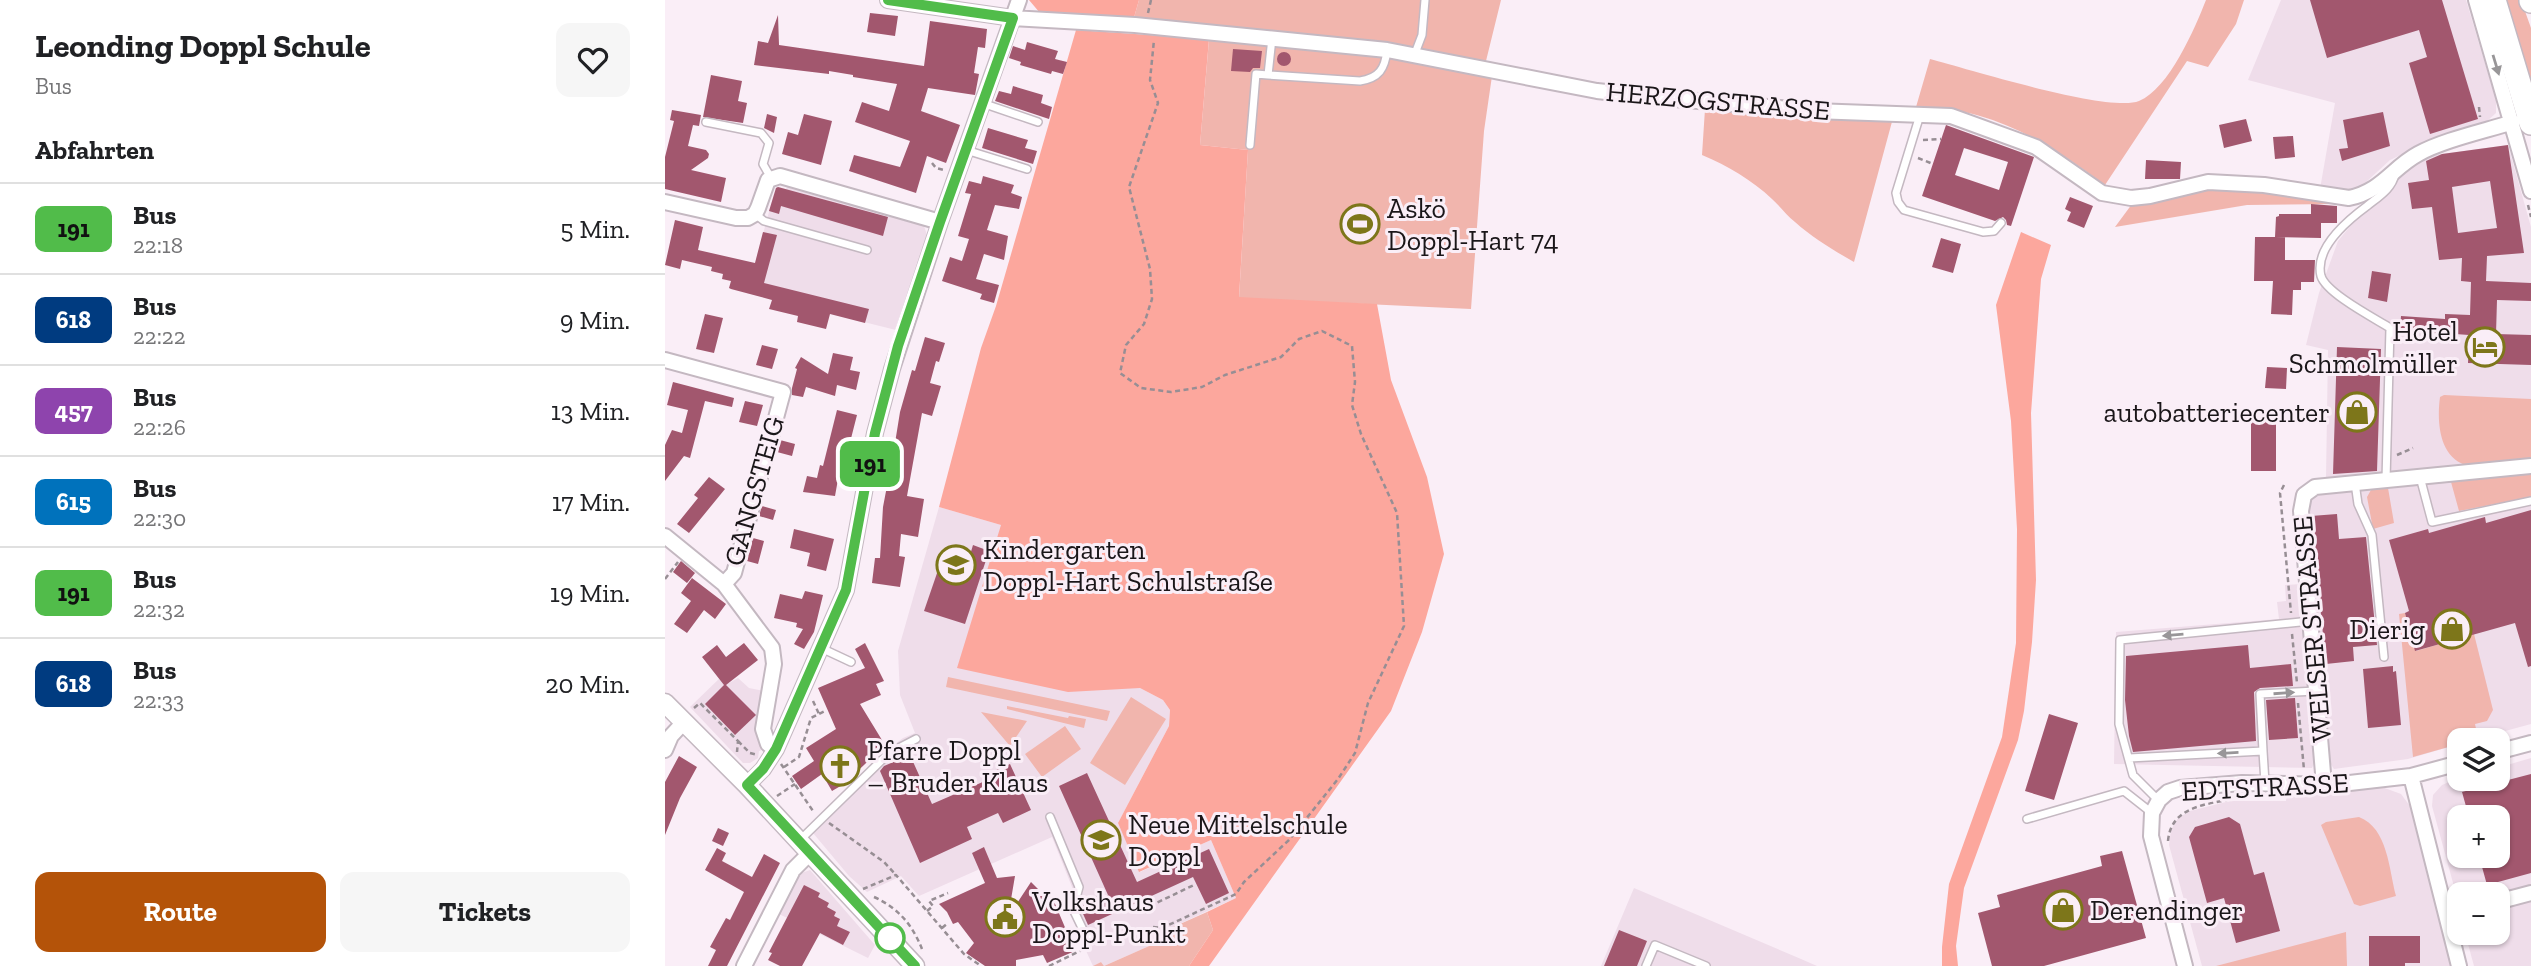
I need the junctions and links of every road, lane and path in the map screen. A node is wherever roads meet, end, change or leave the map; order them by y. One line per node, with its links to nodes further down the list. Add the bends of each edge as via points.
1 (888, 0): 6 (street, HERZOGSTRASSE)
2 (1019, 0): 7 (street)
3 (1425, 0): 11 (lane, via 1422,35)
4 (2476, 0): 19 (street, one-way to 19)
5 (2494, 0): 19 (main road)
6 (943, 4): 7 (street, HERZOGSTRASSE)
7 (1013, 18): 8 (street, HERZOGSTRASSE); 13 (street)
8 (1155, 27): 9 (street, HERZOGSTRASSE); 96 (path, via 1150,80 1158,103 1129,187 1150,268 1153,299 1144,324 1126,345 1120,373 1141,388 1171,392 1202,387 1282,357 1299,339 1322,331 1352,346 1352,405 1397,513 1404,626 1369,703 1355,753 1289,840 1236,894 1162,928)
9 (1272, 38): 10 (street, HERZOGSTRASSE); 12 (lane)
10 (1387, 50): 11 (street, HERZOGSTRASSE); 12 (lane, via 1384,68 1372,79)
11 (1414, 55): 15 (street, HERZOGSTRASSE, via 1597,91 1814,111)
12 (1268, 75): 22 (lane, via 1257,74)
13 (982, 103): 18 (lane); 23 (street)
14 (2479, 107): 16 (path)
15 (1920, 114): 21 (lane); 29 (street, HERZOGSTRASSE, via 1951,116 2036,146 2102,193 2131,198 2207,182 2349,198)
16 (2480, 119)
17 (706, 121): 30 (lane, via 761,133 769,143 763,164)
18 (1038, 122)
19 (2522, 123): 29 (street, HERZOGSTRASSE, via 2425,150); 31 (street)
20 (1941, 139): 21 (path)
21 (1912, 140): 24 (lane)
22 (1250, 145)
23 (965, 150): 28 (lane); 34 (street)
24 (1908, 155): 26 (path); 35 (lane, via 1896,193 1905,209 1983,232 1994,231)
25 (932, 163): 27 (path)
26 (1933, 164)
27 (936, 168)
28 (1027, 169)
29 (2395, 173): 39 (lane, via 2388,188 2335,236 2321,266 2321,276 2333,291 2390,328)
30 (771, 178): 33 (street); 34 (street, via 780,176)
31 (2531, 191)
32 (665, 203): 33 (street, via 736,218)
33 (755, 214): 36 (lane, via 764,221)
34 (940, 222): 50 (street, via 882,405 846,590)
35 (2001, 223)
36 (867, 250)
37 (665, 360): 48 (street, GANGSTEIG, via 783,392 734,573)
38 (2413, 448): 39 (path)
39 (2386, 455): 42 (lane)
40 (2531, 466): 41 (street, WELSER STRASSE)
41 (2420, 477): 42 (street, WELSER STRASSE); 44 (lane, via 2432,522)
42 (2385, 480): 43 (street, WELSER STRASSE)
43 (2355, 483): 49 (street, WELSER STRASSE, via 2315,487 2301,501); 51 (lane, via 2358,504 2372,535)
44 (2531, 501)
45 (665, 537): 46 (street)
46 (686, 552): 47 (path); 48 (street)
47 (665, 579)
48 (724, 584): 64 (street, via 775,656 763,729 768,744)
49 (2311, 621): 53 (street, WELSER STRASSE); 70 (lane, one-way to 70, via 2120,640 2119,724)
50 (821, 649): 52 (lane); 64 (street)
51 (2384, 657)
52 (851, 662)
53 (2316, 691): 67 (lane, one-way to 53, via 2260,694); 77 (street, WELSER STRASSE)
54 (811, 696): 57 (path)
55 (665, 703): 58 (street)
56 (825, 711): 57 (path)
57 (819, 714): 72 (path, via 811,718 799,757)
58 (687, 717): 59 (path, via 700,703); 66 (street); 75 (street)
59 (719, 720): 60 (path); 62 (path)
60 (713, 726)
61 (916, 738): 84 (lane, via 889,753)
62 (739, 741): 68 (path, via 750,753); 69 (path)
63 (2531, 743): 65 (street)
64 (776, 749): 75 (street)
65 (2510, 749)
66 (665, 750)
67 (2263, 751): 70 (lane, one-way to 70); 74 (lane)
68 (760, 755)
69 (735, 758)
70 (2129, 758): 80 (lane, via 2133,775)
71 (2447, 766): 73 (street, EDTSTRASSE)
72 (783, 768)
73 (2411, 776): 77 (street, EDTSTRASSE); 90 (street)
74 (2265, 784): 77 (street, EDTSTRASSE); 80 (street, EDTSTRASSE, via 2180,788 2168,792)
75 (747, 785): 84 (street)
76 (795, 785): 78 (path)
77 (2324, 785)
78 (776, 797)
79 (2242, 798): 83 (path, via 2182,812 2173,823)
80 (2156, 807): 82 (lane, via 2124,791); 107 (street, EDTSTRASSE, via 2151,836)
81 (1050, 817): 92 (lane, via 1079,887)
82 (2027, 819)
83 (2168, 846)
84 (804, 848): 101 (street); 102 (street)
85 (1194, 885): 94 (path, via 1150,906)
86 (859, 890): 93 (path, via 896,875)
87 (948, 892): 93 (path, via 929,901 933,906)
88 (2531, 893): 91 (street)
89 (1103, 895): 92 (path)
90 (2447, 897)
91 (2510, 899)
92 (1073, 908): 98 (lane)
93 (927, 911): 97 (path)
94 (1145, 913)
95 (948, 923): 97 (path)
96 (1153, 927)
97 (942, 928): 103 (path)
98 (1089, 938)
99 (2456, 945): 108 (street)
100 (1089, 947): 104 (path)
101 (744, 966)
102 (915, 966)
103 (981, 966)
104 (1049, 966)
105 (1646, 966): 106 (lane, via 1655,945)
106 (1706, 966)
107 (2185, 966)
108 (2459, 966)

